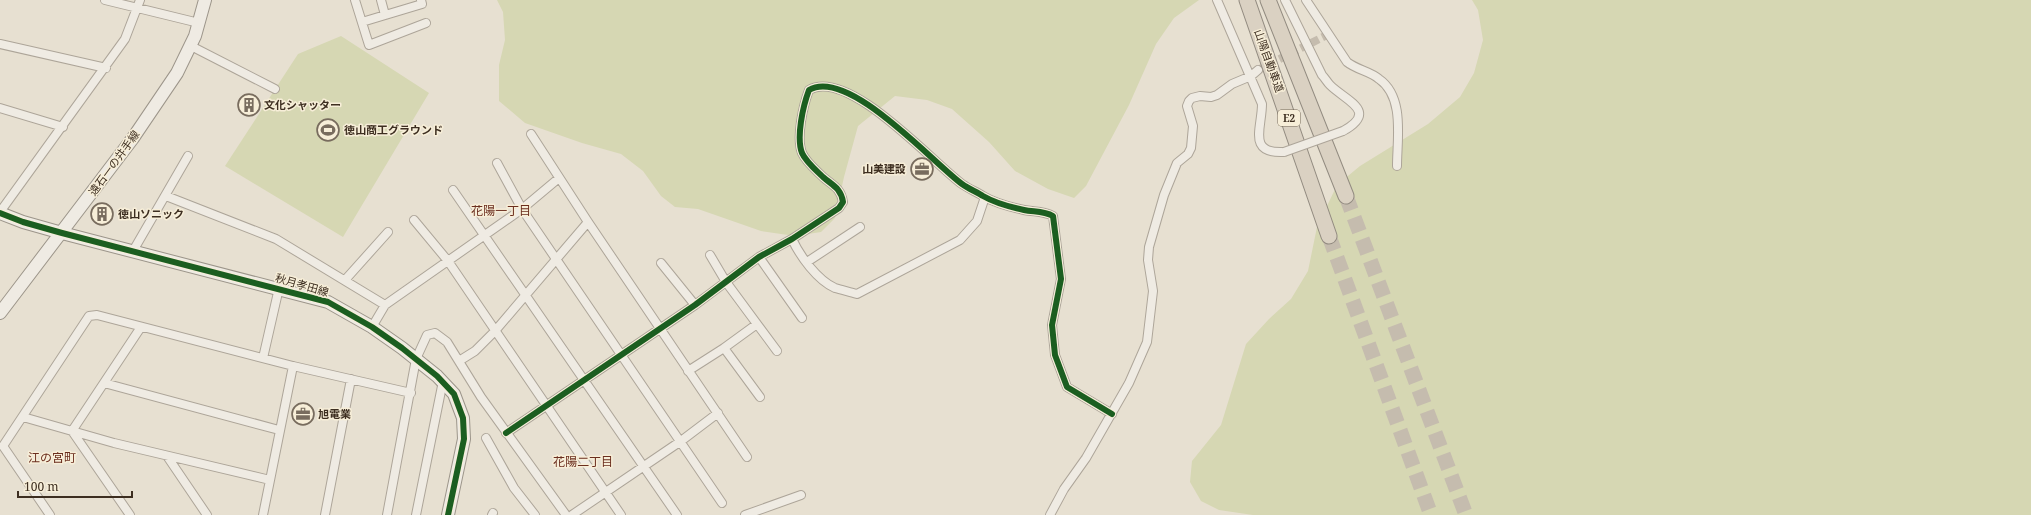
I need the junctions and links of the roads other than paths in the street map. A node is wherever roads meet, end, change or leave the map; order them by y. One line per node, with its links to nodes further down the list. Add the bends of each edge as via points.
1 (105, 0): 11 (street)
2 (205, 0): 14 (street, 遠石一の井手線)
3 (355, 0): 13 (street)
4 (381, 0): 12 (street)
5 (421, 0): 12 (street, via 422,4)
6 (1218, 0): 20 (street)
7 (1247, 0): 41 (highway, 山陽自動車道 / E2)
8 (1268, 0): 31 (highway, 山陽自動車道 / E2)
9 (1285, 0): 20 (street, bridge, via 1322,75 1330,85 1353,101 1358,108 1359,117 1355,125 1343,131 1284,152 1265,150 1260,142 1262,104)
10 (1306, 0): 27 (street, via 1346,62 1378,78 1392,93 1398,122)
11 (139, 4): 14 (street); 18 (street, via 125,39)
12 (385, 15): 13 (street)
13 (362, 22): 15 (street, via 369,45)
14 (200, 23): 17 (street, 遠石一の井手線)
15 (426, 23)
16 (0, 44): 18 (street)
17 (191, 46): 21 (street); 39 (street, 遠石一の井手線, via 177,73 146,118)
18 (106, 68): 23 (street)
19 (1258, 70): 20 (street)
20 (1250, 76): 79 (street, via 1232,84 1217,95 1200,96 1188,101 1193,126 1191,148 1174,169 1149,247 1148,260 1153,291 1147,342)
21 (275, 89)
22 (0, 108): 23 (street)
23 (63, 127): 34 (street)
24 (531, 134): 28 (street)
25 (188, 156): 30 (street)
26 (497, 163): 33 (street)
27 (1398, 166)
28 (559, 178): 33 (street); 36 (street)
29 (453, 190): 40 (street)
30 (166, 196): 43 (street); 50 (street, via 276,239)
31 (1346, 196)
32 (985, 197): 42 (street, via 963,184 895,124 874,109 835,87 816,86 809,90 804,103 801,148 809,164 842,193 843,202 839,208); 48 (street, via 977,222 960,240 857,294 834,287); 79 (street, via 1053,216 1061,279 1052,325 1055,355 1066,386)
33 (522, 208): 40 (street); 46 (street)
34 (0, 213): 39 (street, 秋月孝田線)
35 (414, 220): 47 (street)
36 (588, 222): 46 (street); 61 (street)
37 (860, 227): 48 (street)
38 (388, 232): 50 (street)
39 (62, 233): 43 (street, 秋月孝田線); 56 (street, 遠石一の井手線)
40 (483, 234): 47 (street); 53 (street)
41 (1329, 236)
42 (792, 239): 45 (street); 48 (street)
43 (133, 251): 52 (street, 秋月孝田線)
44 (710, 255): 51 (street)
45 (759, 257): 51 (street); 57 (street)
46 (557, 259): 53 (street); 65 (street)
47 (448, 261): 54 (street); 62 (street)
48 (807, 262)
49 (661, 263): 55 (street)
50 (345, 280): 54 (street)
51 (726, 282): 55 (street); 58 (street)
52 (279, 288): 60 (street, 秋月孝田線, via 328,302); 66 (street)
53 (525, 295): 62 (street); 72 (street)
54 (384, 305): 60 (street)
55 (695, 305): 61 (street)
56 (0, 313)
57 (802, 318)
58 (757, 324): 63 (street); 64 (street)
59 (141, 327): 66 (street); 74 (street); 80 (street, via 97,315 89,316)
60 (372, 327): 67 (street, 秋月孝田線)
61 (659, 329): 65 (street); 70 (street)
62 (495, 331): 68 (street, via 475,351); 77 (street)
63 (724, 348): 70 (street); 76 (street)
64 (777, 351)
65 (622, 354): 72 (street); 85 (street)
66 (263, 358): 69 (street)
67 (416, 359): 68 (street, via 427,335 435,333 447,342); 73 (street, 秋月孝田線); 75 (street)
68 (459, 360): 83 (street)
69 (293, 366): 71 (street); 81 (street)
70 (688, 371): 78 (street)
71 (351, 379): 75 (street); 97 (street)
72 (584, 380): 77 (street); 88 (street)
73 (443, 381): 99 (street); 100 (street, 秋月孝田線, via 454,394 463,418 464,439)
74 (104, 383): 81 (street); 82 (street)
75 (411, 393): 98 (street)
76 (760, 397)
77 (545, 406): 83 (street); 90 (street)
78 (718, 413): 85 (street); 87 (street)
79 (1112, 414): 107 (street)
80 (23, 417): 82 (street); 93 (street, via 3,446)
81 (279, 430): 89 (street)
82 (72, 431): 86 (street); 94 (street)
83 (506, 433): 102 (street)
84 (486, 438): 101 (street, via 514,488)
85 (681, 441): 88 (street); 92 (street)
86 (167, 456): 89 (street); 95 (street)
87 (747, 457)
88 (642, 466): 90 (street); 105 (street)
89 (270, 480): 96 (street)
90 (606, 492): 103 (street); 104 (street)
91 (801, 495): 106 (street)
92 (722, 504)
93 (50, 515)
94 (130, 515)
95 (207, 515)
96 (263, 515)
97 (325, 515)
98 (387, 515)
99 (416, 515)
100 (448, 515)
101 (535, 515)
102 (566, 515)
103 (572, 515)
104 (621, 515)
105 (677, 515)
106 (745, 515)
107 (1050, 515)

